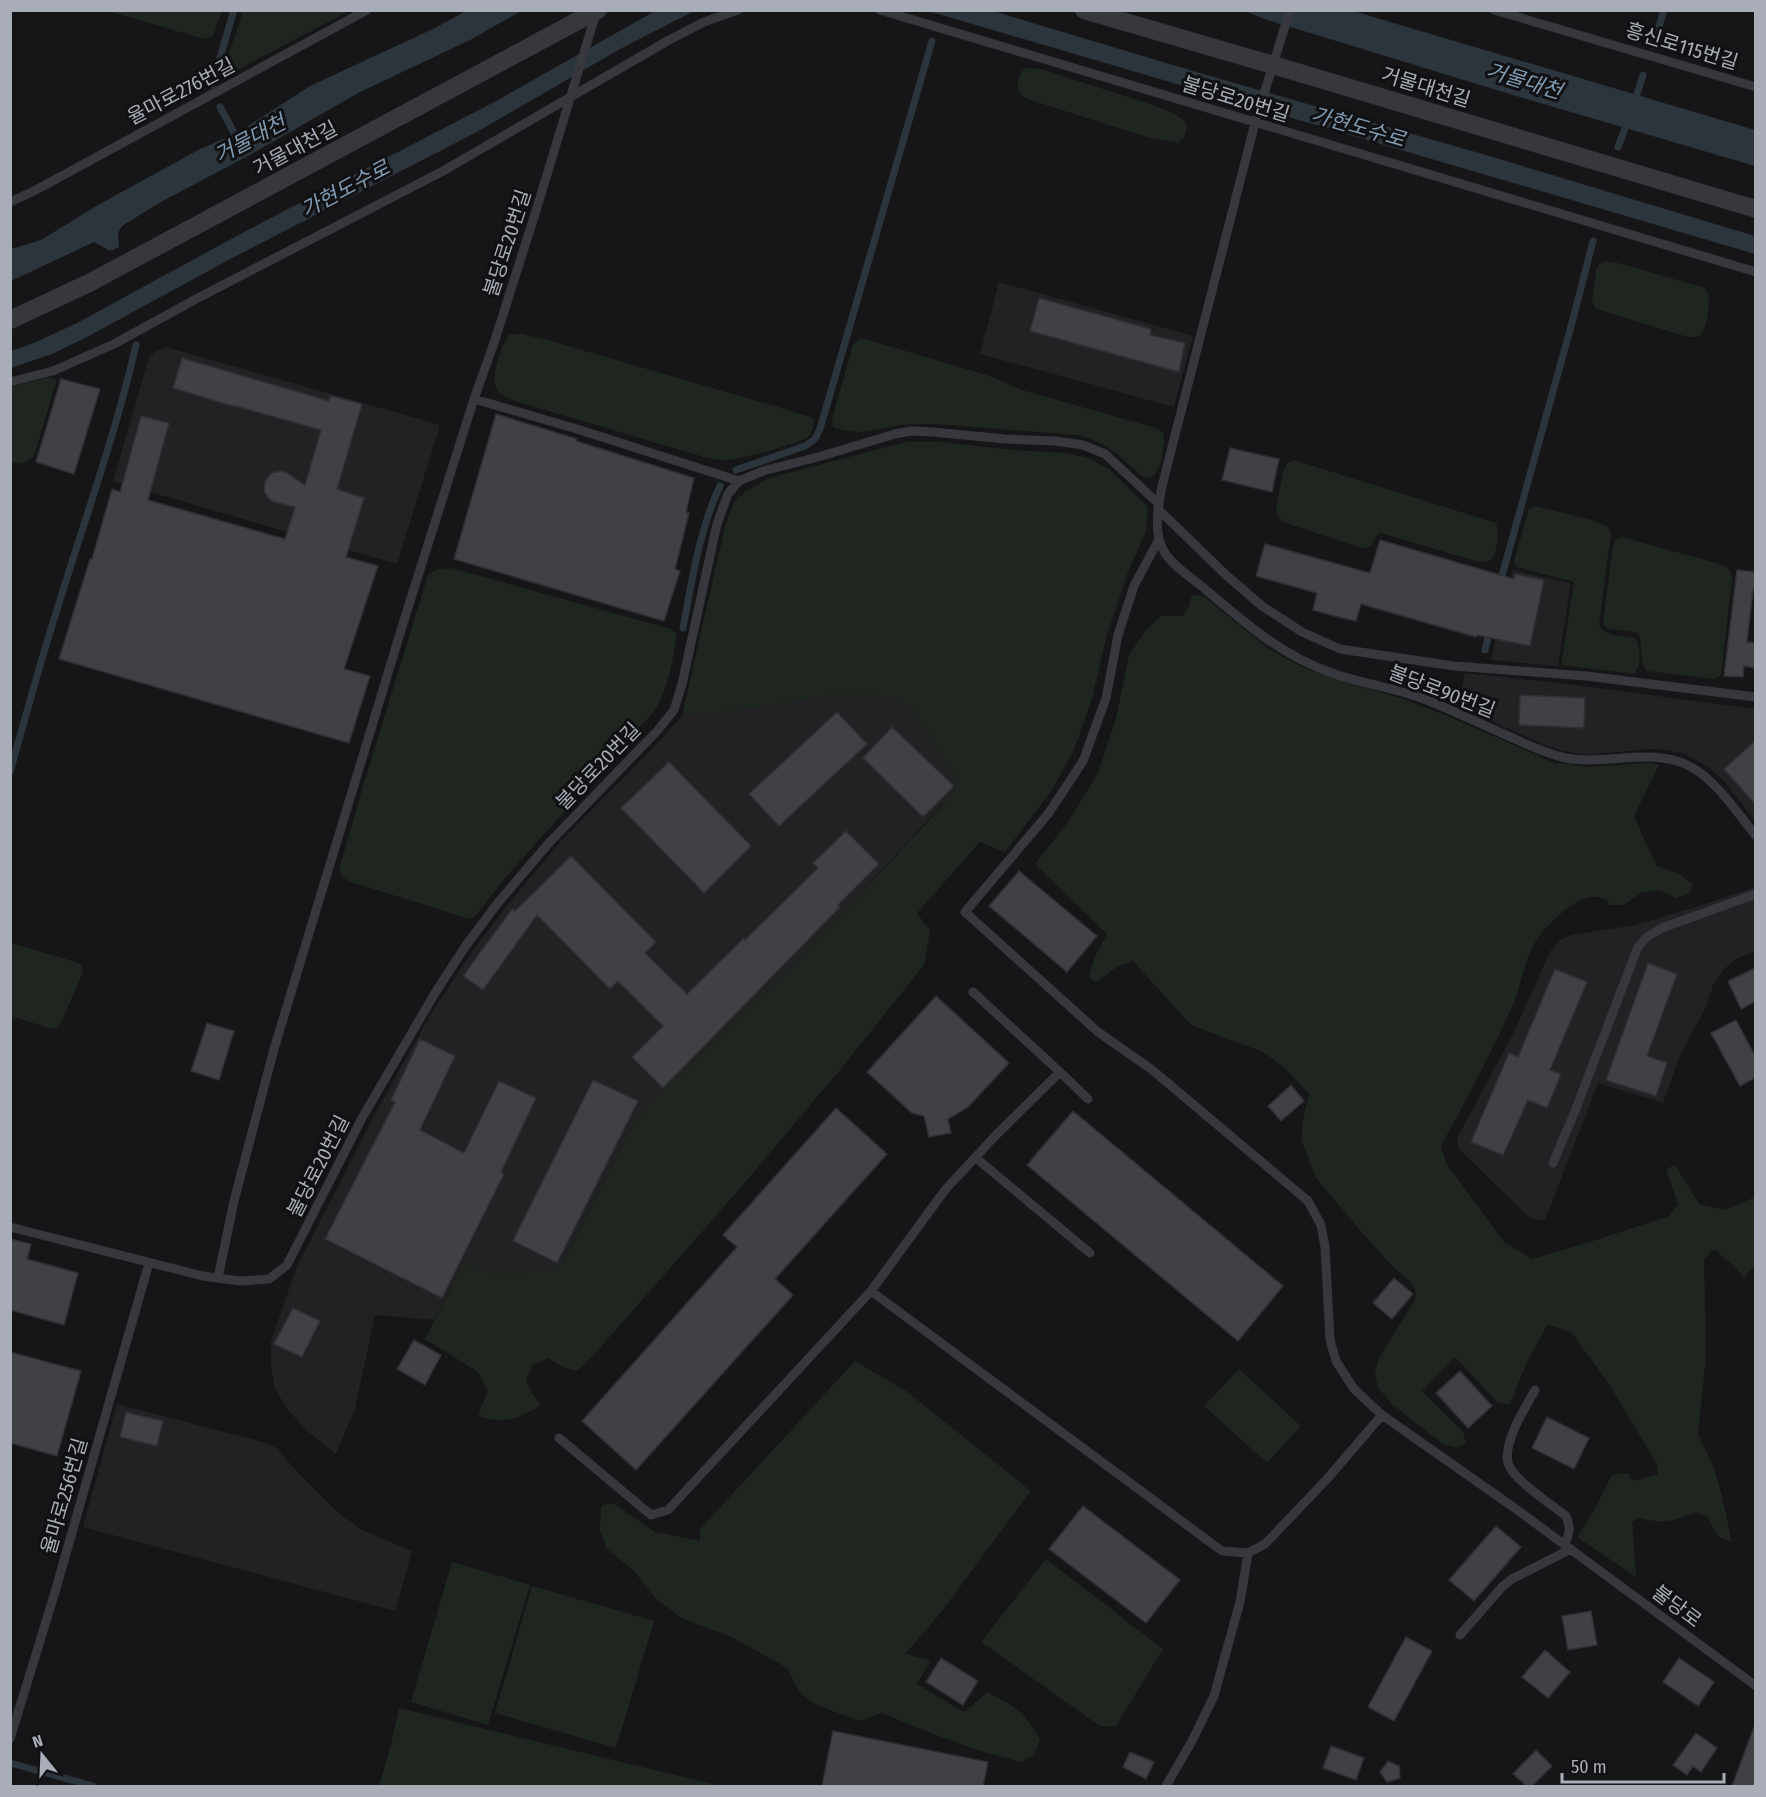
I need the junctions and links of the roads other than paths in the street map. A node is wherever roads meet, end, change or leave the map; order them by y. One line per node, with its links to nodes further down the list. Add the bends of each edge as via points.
1 (368, 10): 12 (lane, 율마로276번길)
2 (738, 10): 10 (lane, via 669,40)
3 (880, 10): 11 (lane, 불당로20번길)
4 (1084, 10): 8 (street, 거물대천길)
5 (1290, 10): 8 (lane)
6 (1494, 10): 9 (lane, 흥신로115번길)
7 (596, 14): 10 (lane, 불당로20번길); 15 (street, 거물대천길, via 89,284)
8 (1273, 65): 11 (lane); 13 (street, 거물대천길)
9 (1755, 87)
10 (571, 98): 16 (lane, via 443,171 114,344 53,370); 17 (lane, 불당로20번길)
11 (1255, 123): 14 (lane, 불당로20번길); 19 (lane)
12 (10, 202)
13 (1755, 209)
14 (1755, 272)
15 (10, 320)
16 (10, 382)
17 (474, 399): 18 (lane); 32 (lane, 불당로20번길, via 274,1048)
18 (739, 481): 19 (lane, via 895,435 933,432 1083,445 1105,454); 32 (lane, 불당로20번길, via 728,494 717,524 674,710 548,844 467,944 362,1118 287,1265 268,1279)
19 (1159, 506): 20 (lane); 21 (lane, via 1217,567 1262,606 1302,632 1340,649 1454,666 1586,676)
20 (1159, 539): 22 (lane, 불당로90번길, via 1177,566 1252,630 1296,657 1333,674 1424,699 1543,752 1589,761 1653,756 1673,759 1709,780); 35 (lane, 불당로, via 1134,586 1118,635 1106,698 1083,761 1048,814 965,912 1098,1032 1151,1069 1308,1202 1321,1225 1325,1247 1330,1340 1336,1361 1354,1389)
21 (1755, 697)
22 (1755, 836)
23 (1755, 894): 28 (lane, via 1662,928 1638,947)
24 (973, 992): 25 (lane)
25 (1060, 1072): 26 (lane); 27 (lane)
26 (1088, 1099)
27 (976, 1158): 30 (lane); 33 (lane, via 945,1190)
28 (1553, 1163)
29 (10, 1227): 31 (lane)
30 (1090, 1253)
31 (149, 1263): 32 (lane); 41 (lane, 율마로256번길)
32 (218, 1278)
33 (872, 1291): 36 (lane, via 669,1510 651,1515); 38 (lane, via 1222,1551)
34 (1535, 1390): 37 (lane, via 1512,1435 1508,1464 1526,1485 1566,1516)
35 (1382, 1415): 37 (lane, 불당로); 38 (lane, via 1265,1544)
36 (559, 1438)
37 (1570, 1549): 39 (lane, via 1512,1579); 40 (lane, 불당로)
38 (1248, 1553): 42 (lane, via 1240,1602 1214,1696)
39 (1460, 1635)
40 (1755, 1686)
41 (10, 1739)
42 (1166, 1786)

